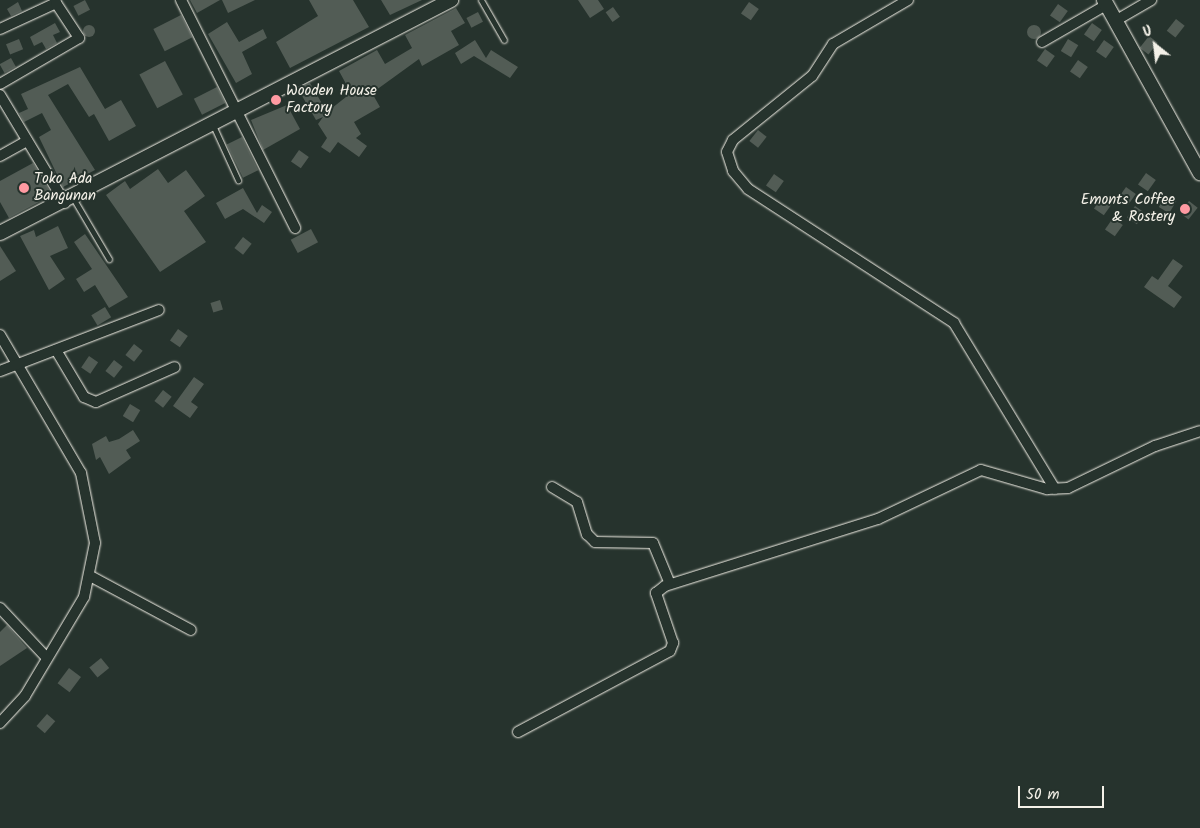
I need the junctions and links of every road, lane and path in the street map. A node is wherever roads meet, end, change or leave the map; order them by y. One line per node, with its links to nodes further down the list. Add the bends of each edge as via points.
1 (181, 0): 13 (street)
2 (451, 0): 13 (main road)
3 (480, 0): 9 (lane)
4 (908, 0): 31 (street, via 833,44 812,76 733,140 727,152 733,171 748,189 954,323)
5 (1151, 0): 7 (street)
6 (1105, 2): 7 (main road); 10 (street)
7 (1115, 22): 17 (main road)
8 (0, 29): 11 (street, via 56,2 78,38)
9 (504, 40)
10 (1042, 42)
11 (0, 84)
12 (0, 95): 15 (street)
13 (236, 110): 14 (main road); 20 (street)
14 (212, 123): 18 (lane); 19 (main road)
15 (27, 141): 16 (street); 19 (street)
16 (0, 156)
17 (1200, 173)
18 (238, 180)
19 (69, 200): 21 (main road); 22 (lane)
20 (294, 228)
21 (0, 233)
22 (109, 259)
23 (159, 310): 25 (street)
24 (0, 335): 26 (street)
25 (56, 350): 26 (street); 27 (street, via 84,397 96,402)
26 (18, 364): 28 (street); 32 (street, via 81,473 95,542)
27 (175, 367)
28 (0, 371)
29 (1200, 431): 31 (street, via 1068,488)
30 (552, 487): 33 (street, via 578,502 587,534 595,542 647,540 653,543)
31 (1055, 489): 33 (street, via 981,470 878,519)
32 (92, 577): 35 (street); 36 (street)
33 (670, 584): 38 (street, via 656,593 672,643 670,651)
34 (0, 608): 36 (street)
35 (191, 630)
36 (46, 657): 37 (street, via 25,696)
37 (0, 723)
38 (518, 732)

